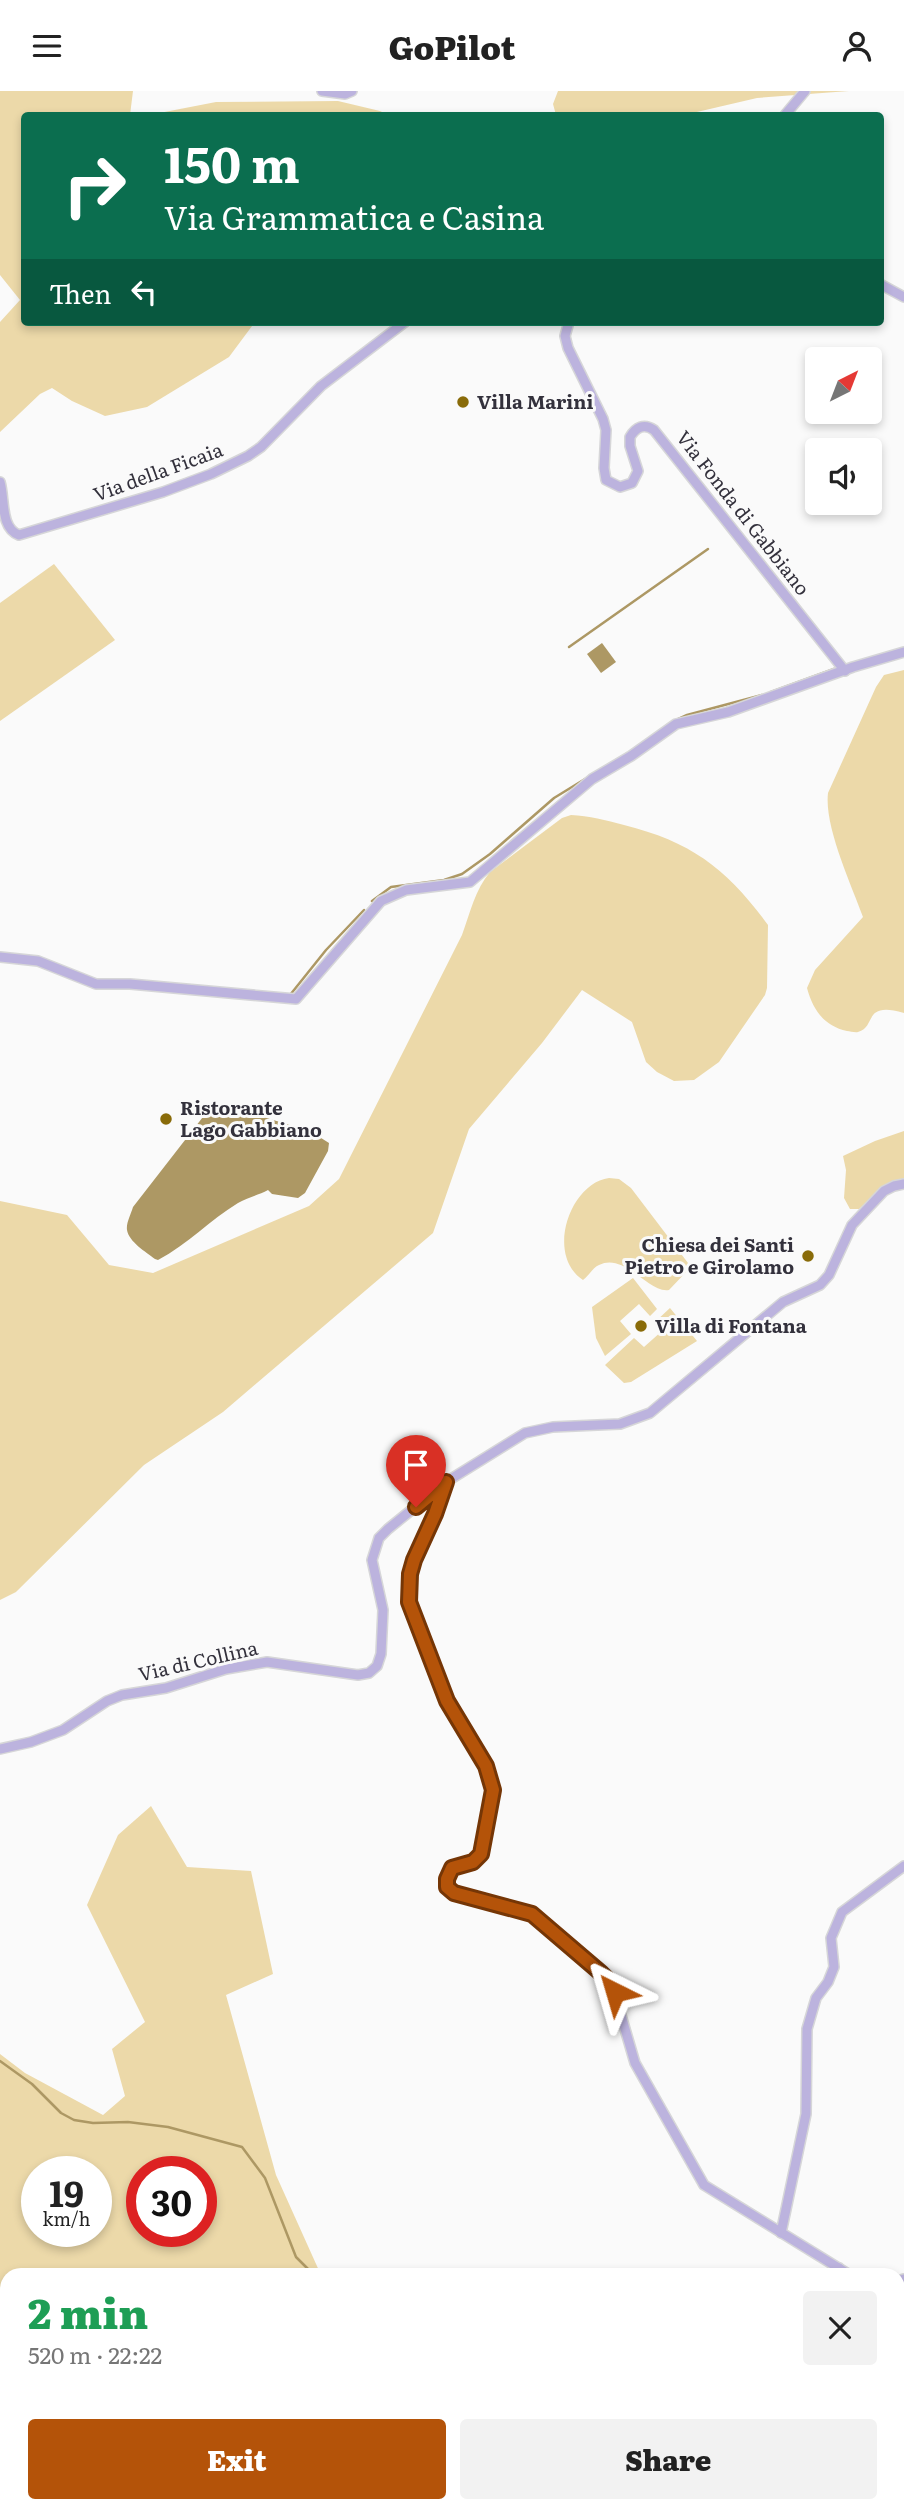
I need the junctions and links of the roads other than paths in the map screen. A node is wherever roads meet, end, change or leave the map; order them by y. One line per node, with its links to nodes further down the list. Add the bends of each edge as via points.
1 (322, 91): 2 (street)
2 (352, 91)
3 (805, 91): 4 (street)
4 (788, 112)
5 (884, 286): 6 (street)
6 (904, 297)
7 (400, 326): 9 (street, Via della Ficaia, via 321,386 261,447 211,474 19,535 5,521)
8 (568, 326): 11 (street, Via Fonda di Gabbiano, via 568,348 605,426 606,480 620,487 632,483 638,471 630,436 640,427 654,430)
9 (0, 481)
10 (904, 652): 11 (street)
11 (845, 671): 12 (street, via 728,712 676,724 592,779 470,882 406,890 381,901 296,999 96,984 38,961)
12 (0, 957)
13 (904, 1184): 14 (street, Via di Collina, via 884,1191 858,1218 820,1285 783,1302 650,1413 620,1424 530,1431)
14 (446, 1482): 15 (street, Via di Collina, via 376,1544 372,1567 382,1596 382,1642 377,1666 369,1673 267,1662 226,1669 174,1686 122,1695 63,1730); 17 (street, via 414,1560 409,1602 447,1701 486,1766 493,1790 481,1854 473,1862 452,1868 447,1887 454,1893 532,1914 607,1979 635,2063 705,2185)
15 (0, 1749)
16 (904, 1865): 17 (street, via 842,1912 831,1938 834,1967 816,1997 807,2029 806,2114)
17 (781, 2233): 18 (street)
18 (839, 2268)

